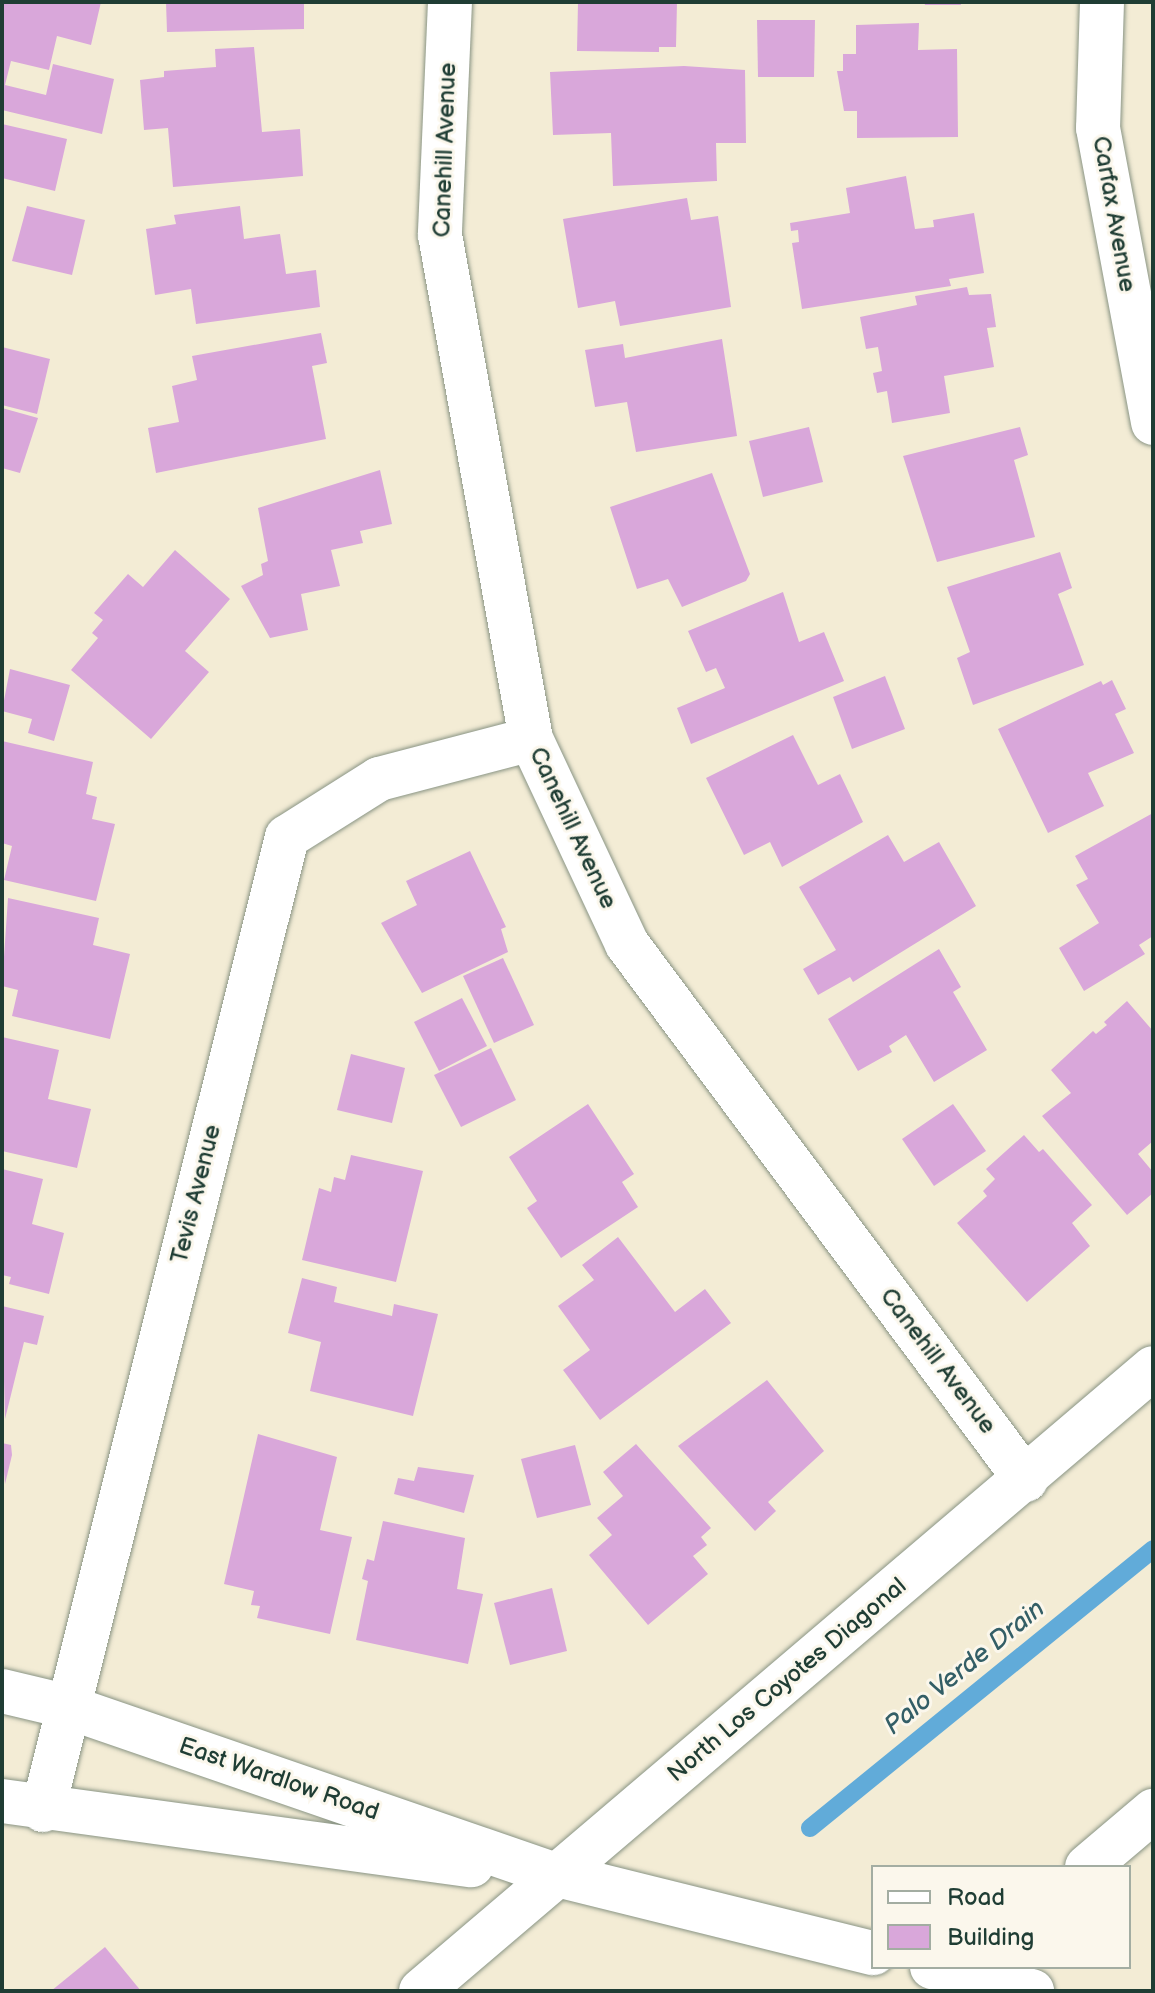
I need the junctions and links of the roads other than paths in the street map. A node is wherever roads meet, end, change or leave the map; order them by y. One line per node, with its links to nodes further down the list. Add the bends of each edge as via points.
1 (450, 2): 4 (street, Canehill Avenue, via 440,235)
2 (1102, 2): 3 (street, Carfax Avenue, via 1098,128)
3 (1153, 423)
4 (531, 739): 6 (street, Canehill Avenue, via 627,944); 8 (street, Tevis Avenue, via 379,779 287,837)
5 (1153, 1368): 6 (street, North Los Coyotes Diagonal)
6 (1026, 1480): 12 (street, North Los Coyotes Diagonal)
7 (2, 1691): 8 (street, East Wardlow Road)
8 (65, 1706): 9 (street, Tevis Avenue); 12 (street, East Wardlow Road)
9 (22, 1805): 12 (street, East Wardlow Road)
10 (1153, 1811): 11 (street)
11 (1089, 1865)
12 (553, 1874): 13 (street, East Wardlow Road); 15 (street, North Los Coyotes Diagonal)
13 (871, 1953)
14 (951, 1975): 16 (street)
15 (421, 1991)
16 (1032, 1991)

